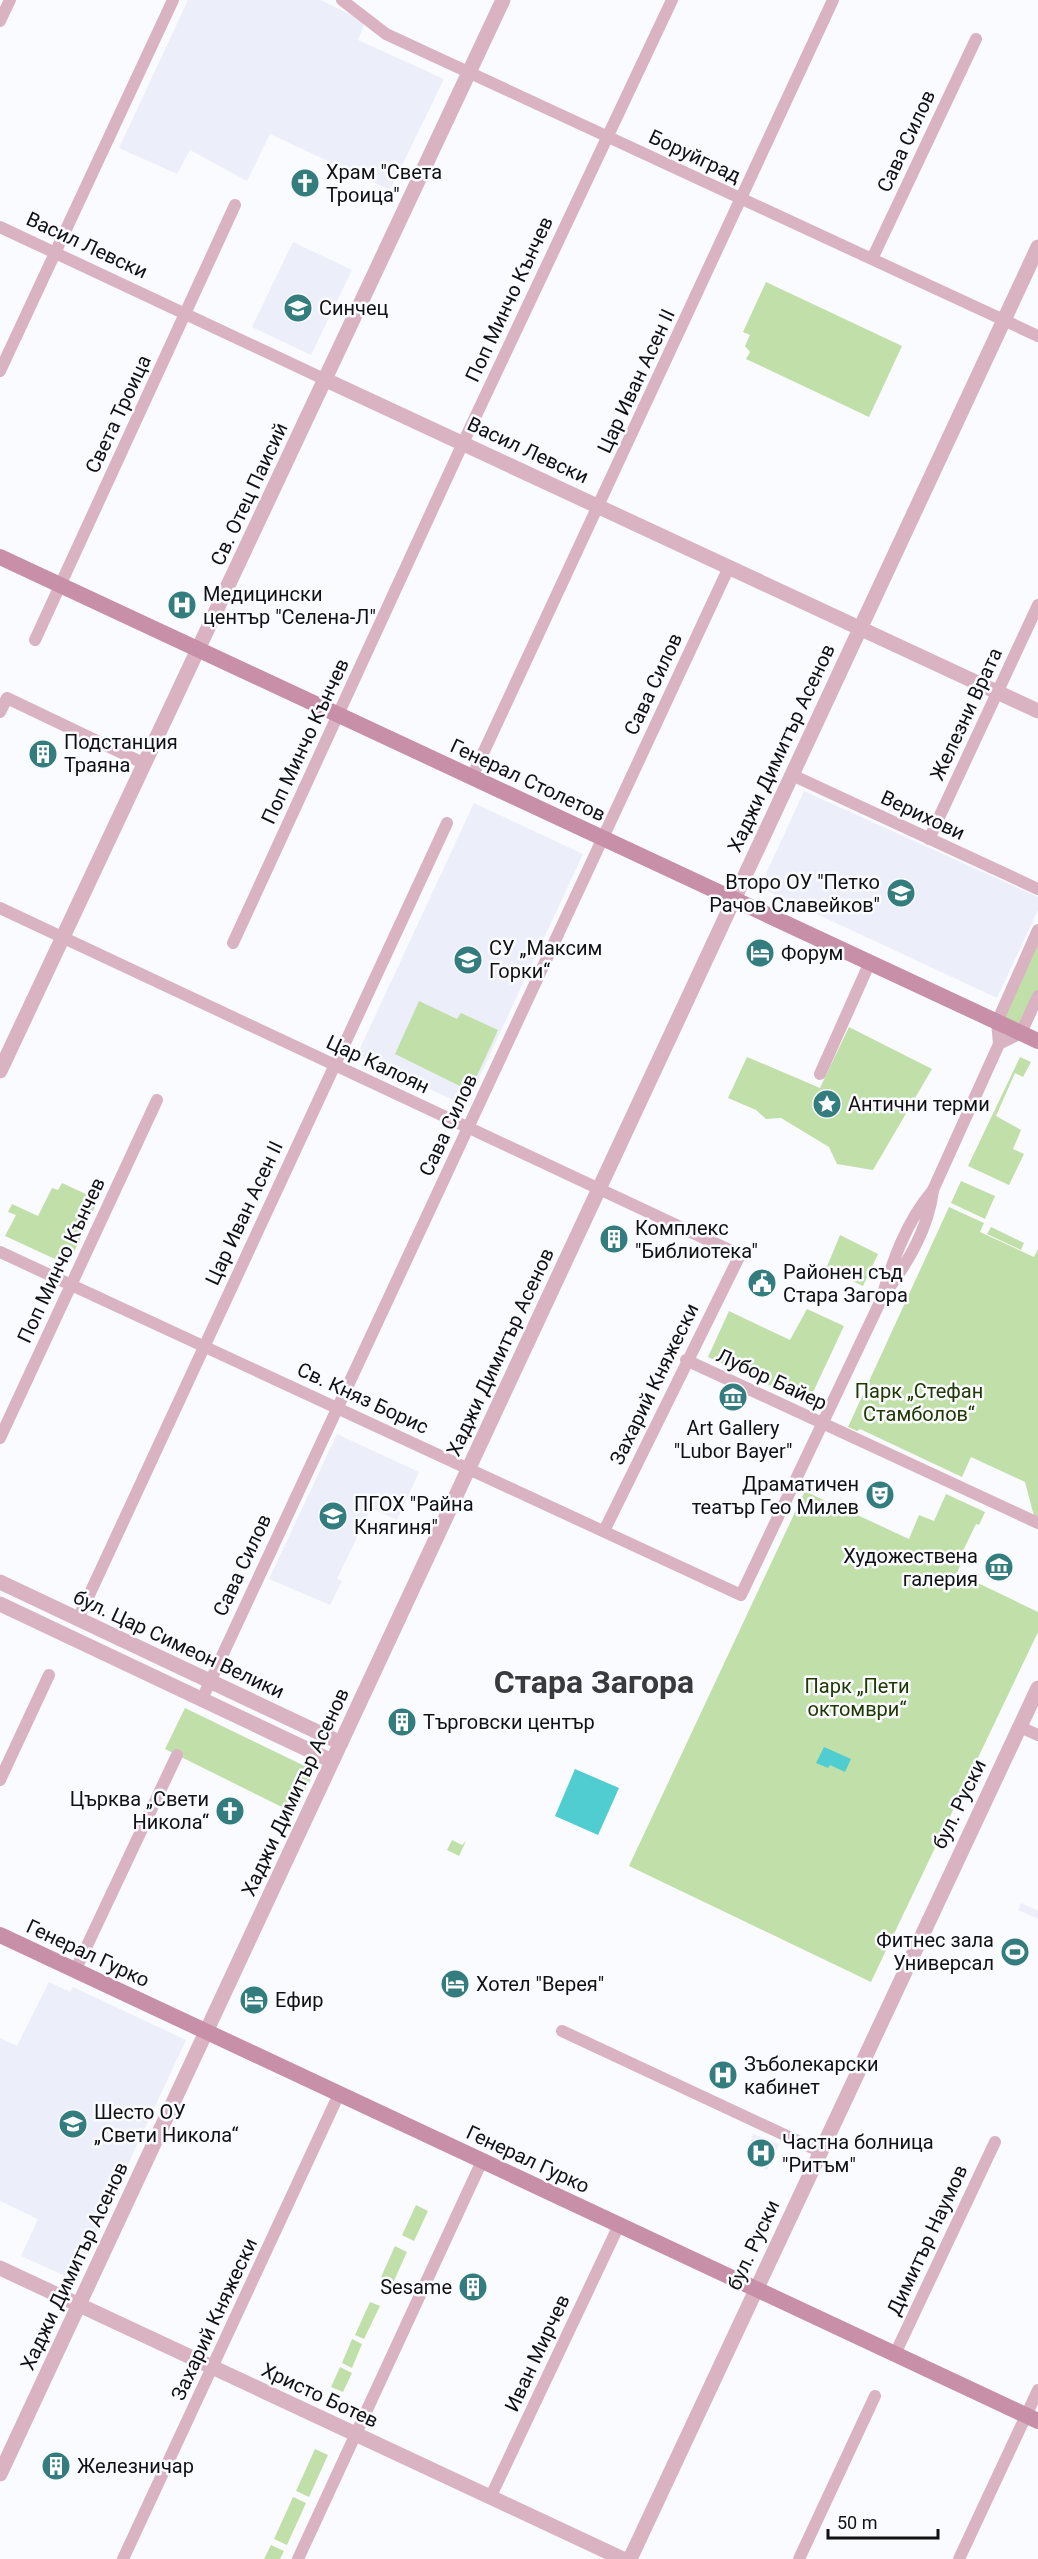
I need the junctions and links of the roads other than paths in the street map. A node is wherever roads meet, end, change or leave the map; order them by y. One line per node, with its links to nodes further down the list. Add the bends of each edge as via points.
1 (10, 0): 7 (street)
2 (173, 0): 15 (street)
3 (342, 0): 9 (street, Боруйград, via 387,34)
4 (503, 0): 9 (street, Св. Отец Паисий)
5 (672, 0): 10 (street, Поп Минчо Кънчев)
6 (833, 0): 11 (street, Цар Иван Асен II)
7 (0, 21)
8 (976, 39): 16 (street, Сава Силов)
9 (468, 73): 10 (street, Боруйград); 21 (street, Св. Отец Паисий)
10 (607, 137): 11 (street, Боруйград); 22 (street, Поп Минчо Кънчев)
11 (741, 199): 16 (street, Боруйград); 23 (street, Цар Иван Асен II)
12 (235, 205): 17 (street, Света Троица)
13 (0, 227): 15 (street, Васил Левски)
14 (1038, 247): 18 (street, Хаджи Димитър Асенов)
15 (55, 254): 17 (street, Васил Левски); 20 (street)
16 (872, 259): 18 (street, Боруйград)
17 (185, 314): 21 (street, Васил Левски); 26 (street, Света Троица)
18 (1004, 320): 19 (street, Боруйград); 28 (street, Хаджи Димитър Асенов)
19 (1038, 336)
20 (0, 371)
21 (326, 380): 22 (street, Васил Левски); 30 (street, Св. Отец Паисий)
22 (463, 443): 23 (street, Васил Левски); 34 (street, Поп Минчо Кънчев)
23 (599, 507): 25 (street, Васил Левски); 37 (street, Цар Иван Асен II)
24 (0, 556): 26 (main road, Генерал Столетов)
25 (729, 567): 28 (street, Васил Левски); 39 (street, Сава Силов)
26 (60, 585): 29 (street, Света Троица); 30 (main road, Генерал Столетов)
27 (1038, 605): 31 (street, Железни Врата)
28 (860, 628): 31 (street, Васил Левски); 36 (street, Хаджи Димитър Асенов)
29 (35, 640)
30 (199, 649): 34 (main road, Генерал Столетов); 35 (street, Св. Отец Паисий)
31 (998, 692): 32 (street, Васил Левски); 40 (street, Железни Врата)
32 (1038, 711)
33 (0, 712): 35 (street, via 7,698)
34 (338, 714): 37 (main road, Генерал Столетов); 46 (street, Поп Минчо Кънчев)
35 (145, 764): 45 (street, Св. Отец Паисий)
36 (792, 775): 40 (street, Верихови); 42 (street, Хаджи Димитър Асенов)
37 (472, 777): 39 (main road, Генерал Столетов)
38 (447, 823): 53 (street, Цар Иван Асен II)
39 (603, 838): 42 (main road, Генерал Столетов); 57 (street, Сава Силов)
40 (929, 839): 41 (street, Верихови)
41 (1038, 890)
42 (734, 899): 47 (main road, Генерал Столетов); 58 (street, Хаджи Димитър Асенов)
43 (0, 908): 45 (street, Цар Калоян)
44 (1038, 930): 49 (street)
45 (63, 937): 53 (street, Цар Калоян); 54 (street, Св. Отец Паисий)
46 (233, 943)
47 (870, 963): 49 (main road, Генерал Столетов); 55 (street)
48 (1038, 996): 50 (street)
49 (996, 1022): 50 (main road, Генерал Столетов); 52 (street)
50 (1021, 1033): 51 (main road, Генерал Столетов); 52 (street)
51 (1038, 1041)
52 (999, 1044): 59 (street)
53 (335, 1065): 57 (street, Цар Калоян); 64 (street, Цар Иван Асен II)
54 (0, 1071)
55 (820, 1074)
56 (158, 1100): 62 (street, Поп Минчо Кънчев)
57 (468, 1127): 58 (street, Цар Калоян); 66 (street, Сава Силов)
58 (600, 1189): 61 (street, Цар Калоян); 69 (street, Хаджи Димитър Асенов)
59 (933, 1190): 63 (street, via 918,1208 893,1261); 63 (street, via 930,1215 904,1268)
60 (0, 1252): 62 (street, Св. Княз Борис)
61 (740, 1255): 65 (street, Захарий Княжески)
62 (71, 1285): 64 (street, Св. Княз Борис); 68 (street, Поп Минчо Кънчев)
63 (881, 1300): 67 (street)
64 (203, 1346): 66 (street, Св. Княз Борис); 74 (street, Цар Иван Асен II)
65 (686, 1360): 67 (street, Лубор Байер); 71 (street, Захарий Княжески)
66 (337, 1408): 69 (street, Св. Княз Борис); 76 (street, Сава Силов)
67 (824, 1424): 70 (street, Лубор Байер); 71 (street, Св. Княз Борис, via 741,1595)
68 (0, 1438)
69 (469, 1469): 71 (street, Св. Княз Борис); 81 (street, Хаджи Димитър Асенов)
70 (1038, 1523)
71 (604, 1531)
72 (0, 1582): 74 (street, бул. Цар Симеон Велики)
73 (0, 1604): 78 (street, бул. Цар Симеон Велики)
74 (78, 1619): 76 (street, бул. Цар Симеон Велики)
75 (49, 1675): 84 (street)
76 (209, 1681): 78 (street, Сава Силов); 81 (street, бул. Цар Симеон Велики)
77 (1038, 1688): 79 (street, бул. Руски)
78 (202, 1699): 83 (street, бул. Цар Симеон Велики)
79 (1020, 1727): 80 (street); 91 (street, бул. Руски)
80 (1038, 1735)
81 (341, 1743): 83 (street, Хаджи Димитър Асенов)
82 (177, 1755): 86 (street)
83 (332, 1761): 88 (street, Хаджи Димитър Асенов)
84 (0, 1779)
85 (0, 1935): 86 (main road, Генерал Гурко)
86 (75, 1971): 88 (main road, Генерал Гурко)
87 (562, 2031): 91 (street)
88 (206, 2032): 89 (main road, Генерал Гурко); 96 (street, Хаджи Димитър Асенов)
89 (339, 2094): 92 (main road, Генерал Гурко); 98 (street, Захарий Княжески)
90 (995, 2142): 97 (street, Димитър Наумов)
91 (819, 2151): 95 (street, бул. Руски)
92 (482, 2161): 93 (main road, Генерал Гурко); 102 (street)
93 (619, 2224): 95 (main road, Генерал Гурко); 104 (street, Иван Мирчев)
94 (0, 2268): 96 (street, Христо Ботев)
95 (756, 2290): 97 (main road, Генерал Гурко); 108 (street, бул. Руски)
96 (79, 2305): 98 (street, Христо Ботев); 103 (street, Хаджи Димитър Асенов)
97 (895, 2354): 101 (main road, Генерал Гурко)
98 (213, 2368): 102 (street, Христо Ботев); 105 (street, Захарий Княжески)
99 (1038, 2390): 101 (street)
100 (875, 2396): 109 (street)
101 (1032, 2418): 110 (street)
102 (356, 2435): 104 (street, Христо Ботев); 106 (street)
103 (0, 2474)
104 (490, 2498): 107 (street, Христо Ботев)
105 (123, 2559)
106 (298, 2559)
107 (623, 2559)
108 (630, 2559)
109 (799, 2559)
110 (959, 2559)

